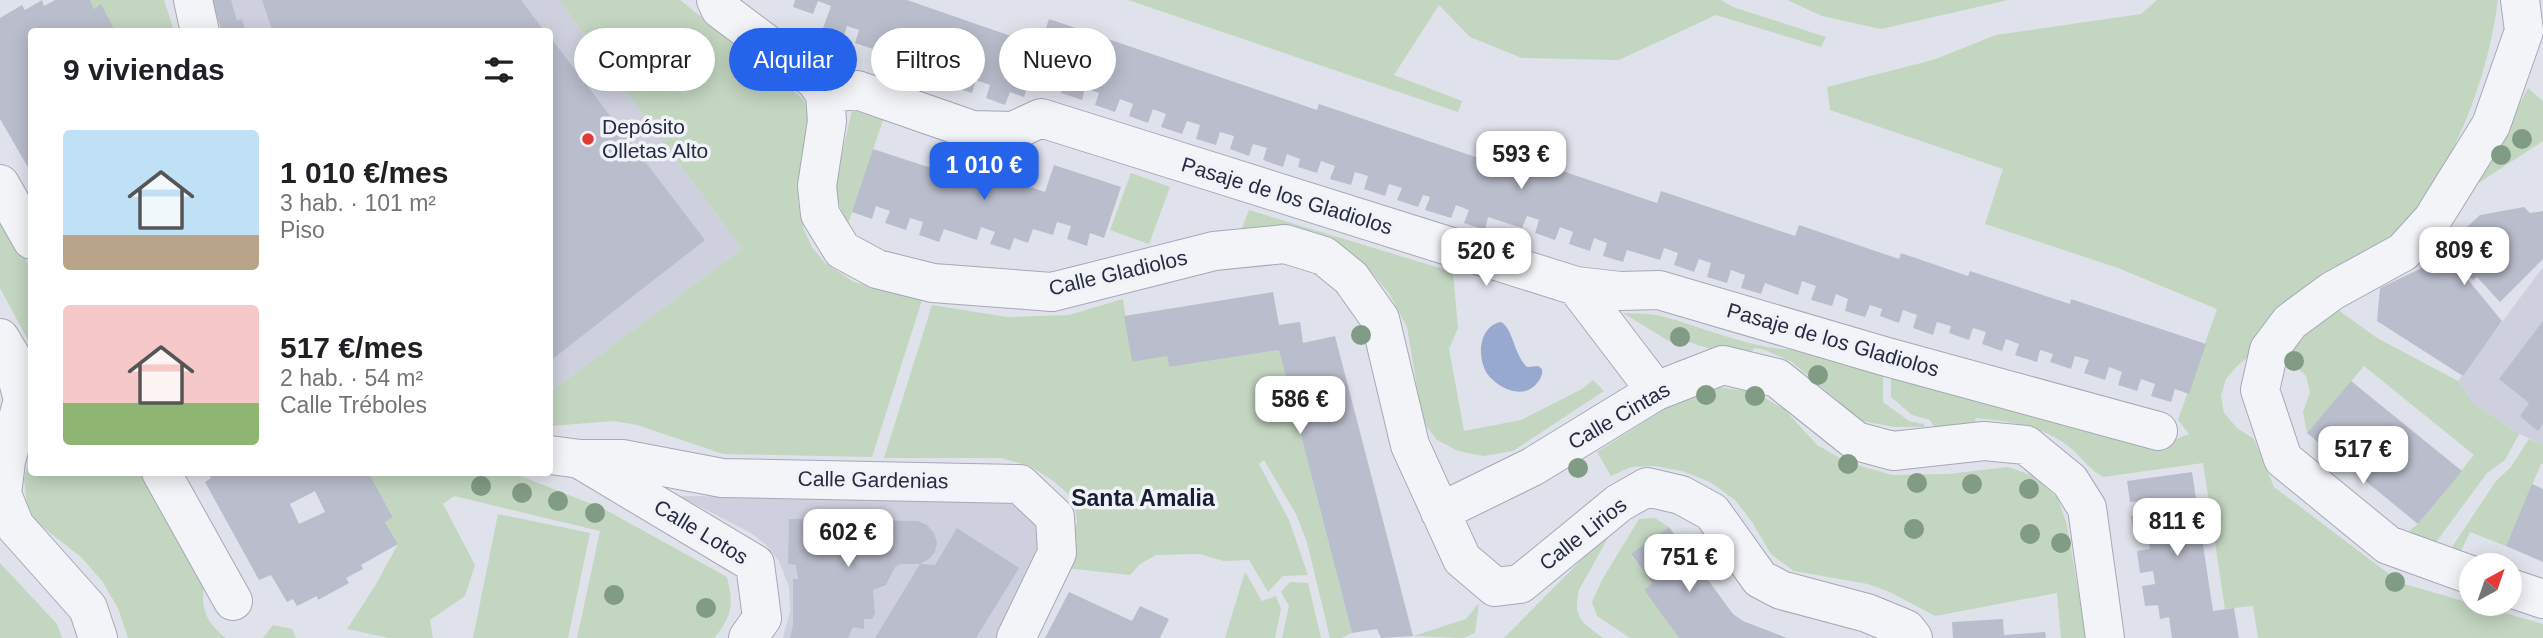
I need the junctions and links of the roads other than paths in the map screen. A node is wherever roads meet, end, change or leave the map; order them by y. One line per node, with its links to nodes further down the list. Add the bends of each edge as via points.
1 (193, 0): 4 (street)
2 (716, 0): 5 (street, via 720,9 815,80)
3 (2520, 0): 15 (street, via 2524,30 2491,125 2432,220 2403,252 2290,322 2269,350 2260,390 2283,459 2388,545)
4 (199, 28)
5 (825, 94): 8 (street, Pasaje de los Gladiolos, via 857,90 972,130 1013,131 1041,118); 14 (street, Calle Gladiolos, via 827,121 817,186 820,214 842,250 877,269 933,283 1052,292 1214,251 1285,244 1324,256 1351,278 1380,318 1410,445)
6 (0, 184): 7 (street)
7 (28, 233)
8 (1576, 286): 10 (street); 11 (street, Pasaje de los Gladiolos, via 1620,292 1659,290)
9 (0, 338): 20 (street, via 12,358 23,400 2,494 15,526 88,608)
10 (1656, 391): 14 (street, Calle Cintas, via 1532,467); 24 (street, Calle Cintas, via 1723,365 1777,378 1856,441 1893,451 1984,440 2026,445 2070,481 2087,508)
11 (2158, 431)
12 (565, 457): 21 (street, Calle Lotos, via 755,564 762,618); 22 (street, Calle Gardenias, via 622,459 722,478 1020,484 1055,517 1057,553)
13 (163, 476): 19 (street)
14 (1440, 512): 16 (street, Calle Gladiolos, via 1462,559)
15 (2459, 571)
16 (1495, 587): 23 (street, Calle Lirios, via 1520,584 1619,503 1647,487 1681,495 1712,513 1760,579 1781,590 1867,613 1906,629)
17 (2522, 592): 18 (street)
18 (2543, 600)
19 (233, 601)
20 (98, 638)
21 (748, 638)
22 (1016, 638)
23 (1913, 638)
24 (2105, 638)

